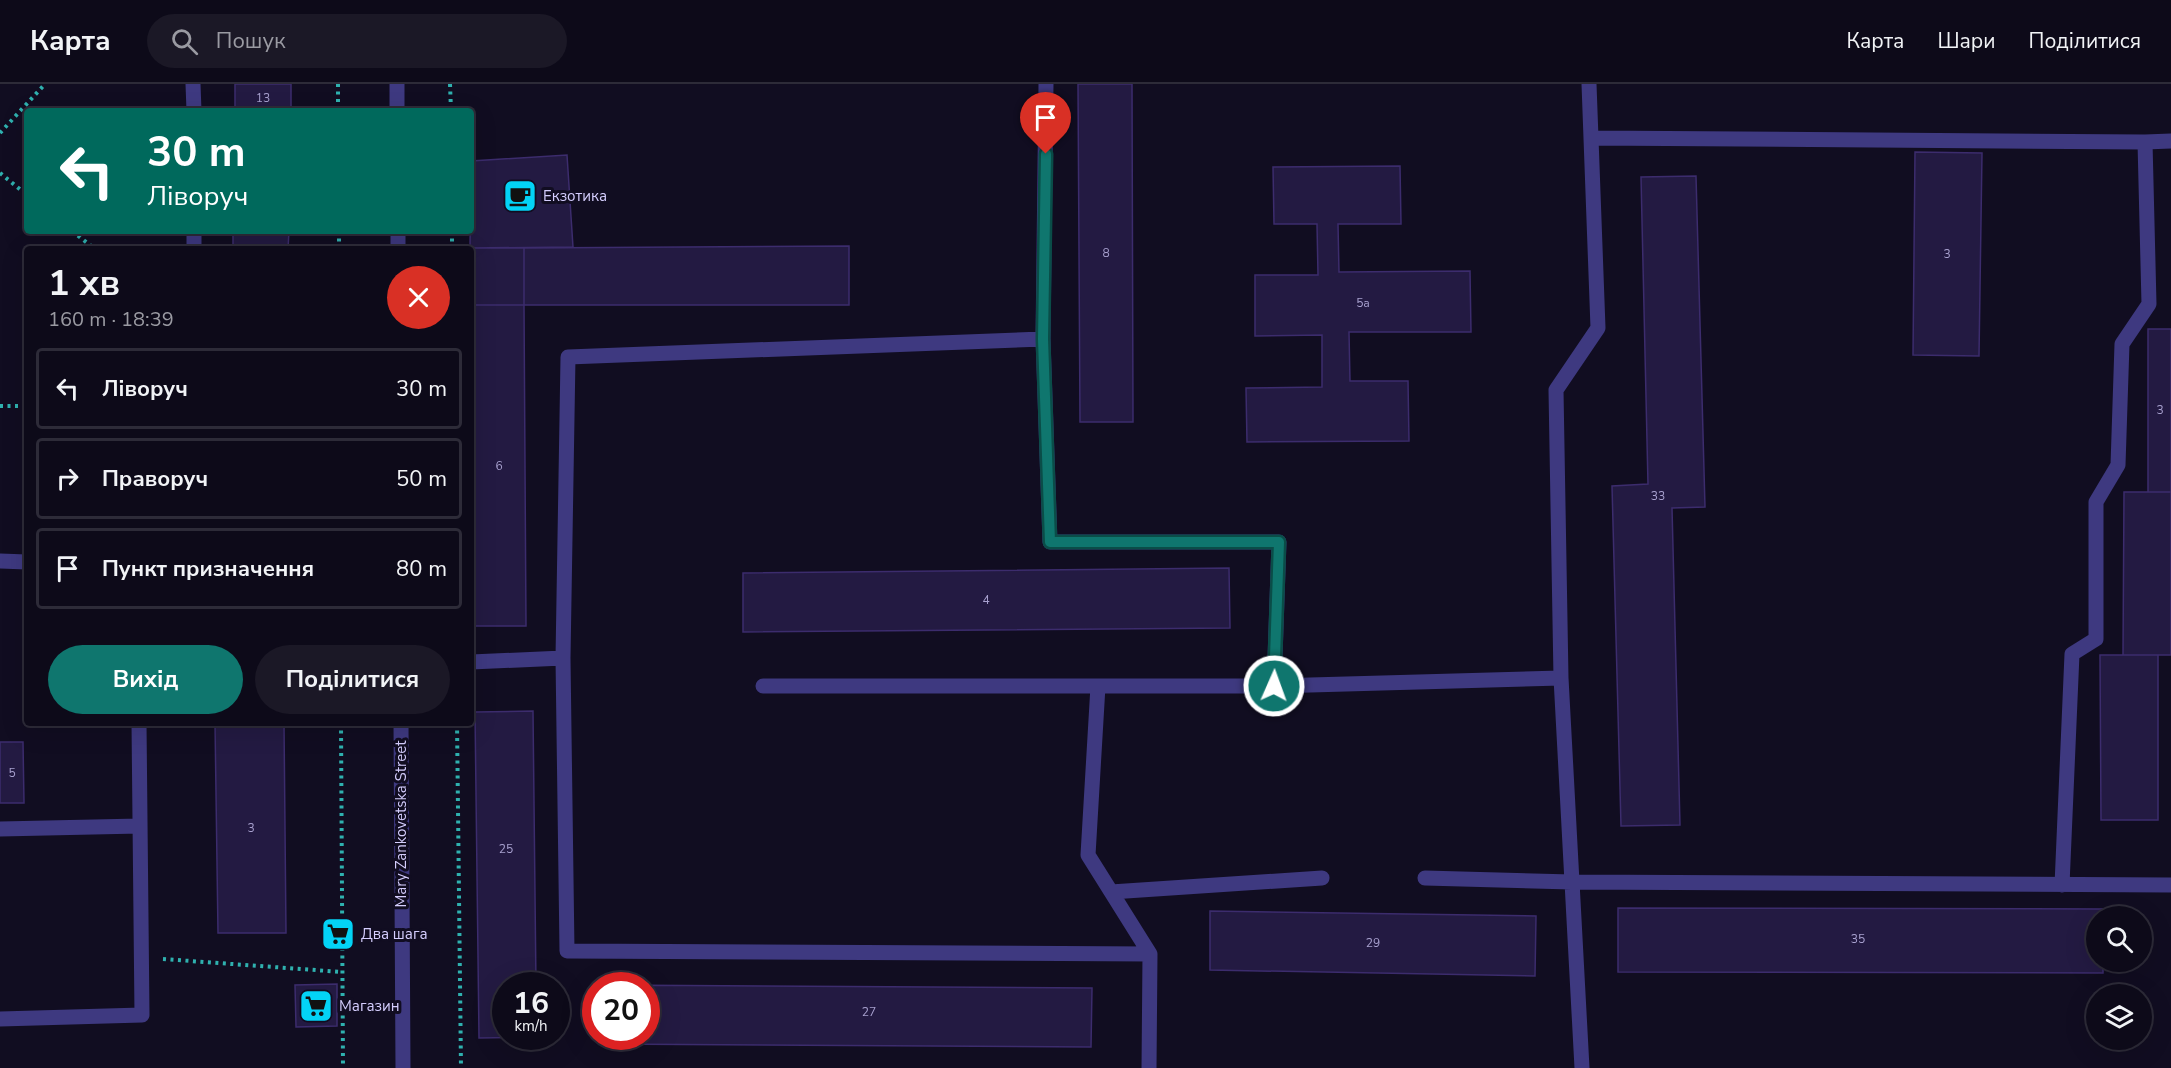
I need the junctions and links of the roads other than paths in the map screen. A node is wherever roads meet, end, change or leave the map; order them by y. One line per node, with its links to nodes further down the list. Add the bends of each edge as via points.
1 (194, 84): 5 (street)
2 (397, 84): 6 (street)
3 (1047, 84): 10 (street)
4 (1589, 84): 7 (street)
5 (194, 108)
6 (397, 108)
7 (1591, 138): 9 (street); 15 (street, via 1598,328 1556,390)
8 (2171, 141): 9 (street)
9 (2145, 142): 26 (street, via 2149,304 2122,344 2118,465 2096,502 2096,639 2072,654)
10 (1043, 339): 13 (street, via 568,357); 18 (street, via 1050,542 1279,542)
11 (0, 561): 12 (street)
12 (24, 562)
13 (563, 658): 14 (street); 29 (street, via 567,951)
14 (474, 662)
15 (1561, 678): 18 (street); 25 (street)
16 (763, 686): 17 (street)
17 (1098, 686): 18 (street); 28 (street, via 1088,855)
18 (1274, 686)
19 (139, 726): 21 (street)
20 (401, 726): 31 (street, Mary Zankovetska Street)
21 (140, 825): 22 (street); 30 (street, via 142,1015)
22 (0, 829)
23 (1322, 878): 28 (street)
24 (1425, 878): 25 (street)
25 (1572, 882): 26 (street); 33 (street)
26 (2062, 885): 27 (street)
27 (2171, 885)
28 (1111, 892): 29 (street)
29 (1150, 954): 32 (street)
30 (0, 1019)
31 (403, 1068)
32 (1149, 1068)
33 (1582, 1068)

